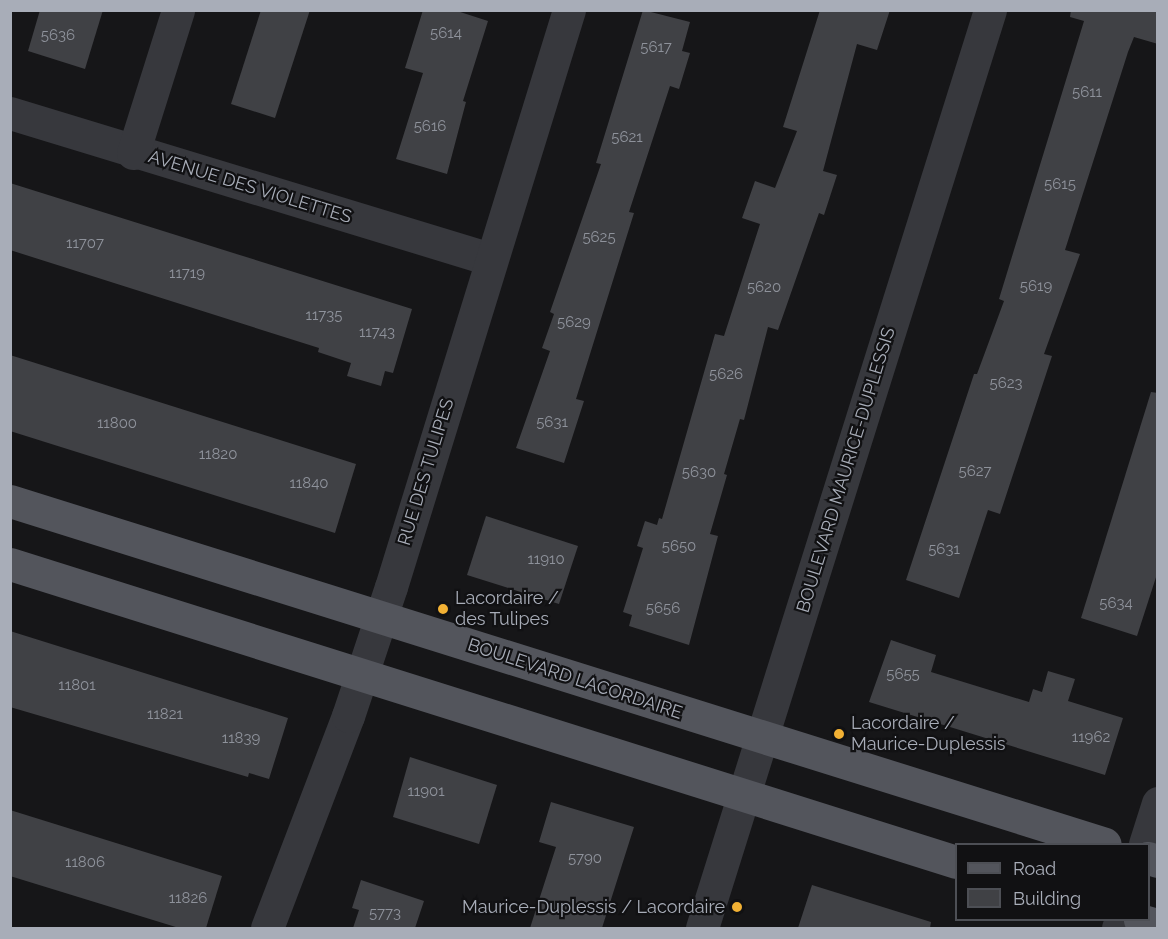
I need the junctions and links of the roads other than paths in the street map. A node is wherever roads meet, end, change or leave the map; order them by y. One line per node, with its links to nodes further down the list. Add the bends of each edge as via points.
1 (178, 10): 5 (street)
2 (569, 10): 6 (street, RUE DES TULIPES)
3 (990, 10): 11 (street, BOULEVARD MAURICE-DUPLESSIS)
4 (10, 113): 5 (street, AVENUE DES VIOLETTES)
5 (133, 153): 6 (street, AVENUE DES VIOLETTES)
6 (490, 259): 9 (street, RUE DES TULIPES)
7 (10, 501): 9 (main road, BOULEVARD LACORDAIRE)
8 (10, 564): 10 (main road)
9 (381, 617): 10 (street, RUE DES TULIPES); 11 (main road, BOULEVARD LACORDAIRE)
10 (361, 675): 12 (main road); 17 (street, RUE DES TULIPES)
11 (762, 738): 12 (street, BOULEVARD MAURICE-DUPLESSIS); 14 (main road, BOULEVARD LACORDAIRE)
12 (744, 795): 16 (main road); 18 (street, BOULEVARD MAURICE-DUPLESSIS)
13 (1158, 803): 15 (street)
14 (1102, 843)
15 (1145, 843)
16 (955, 861)
17 (267, 928)
18 (702, 928)

